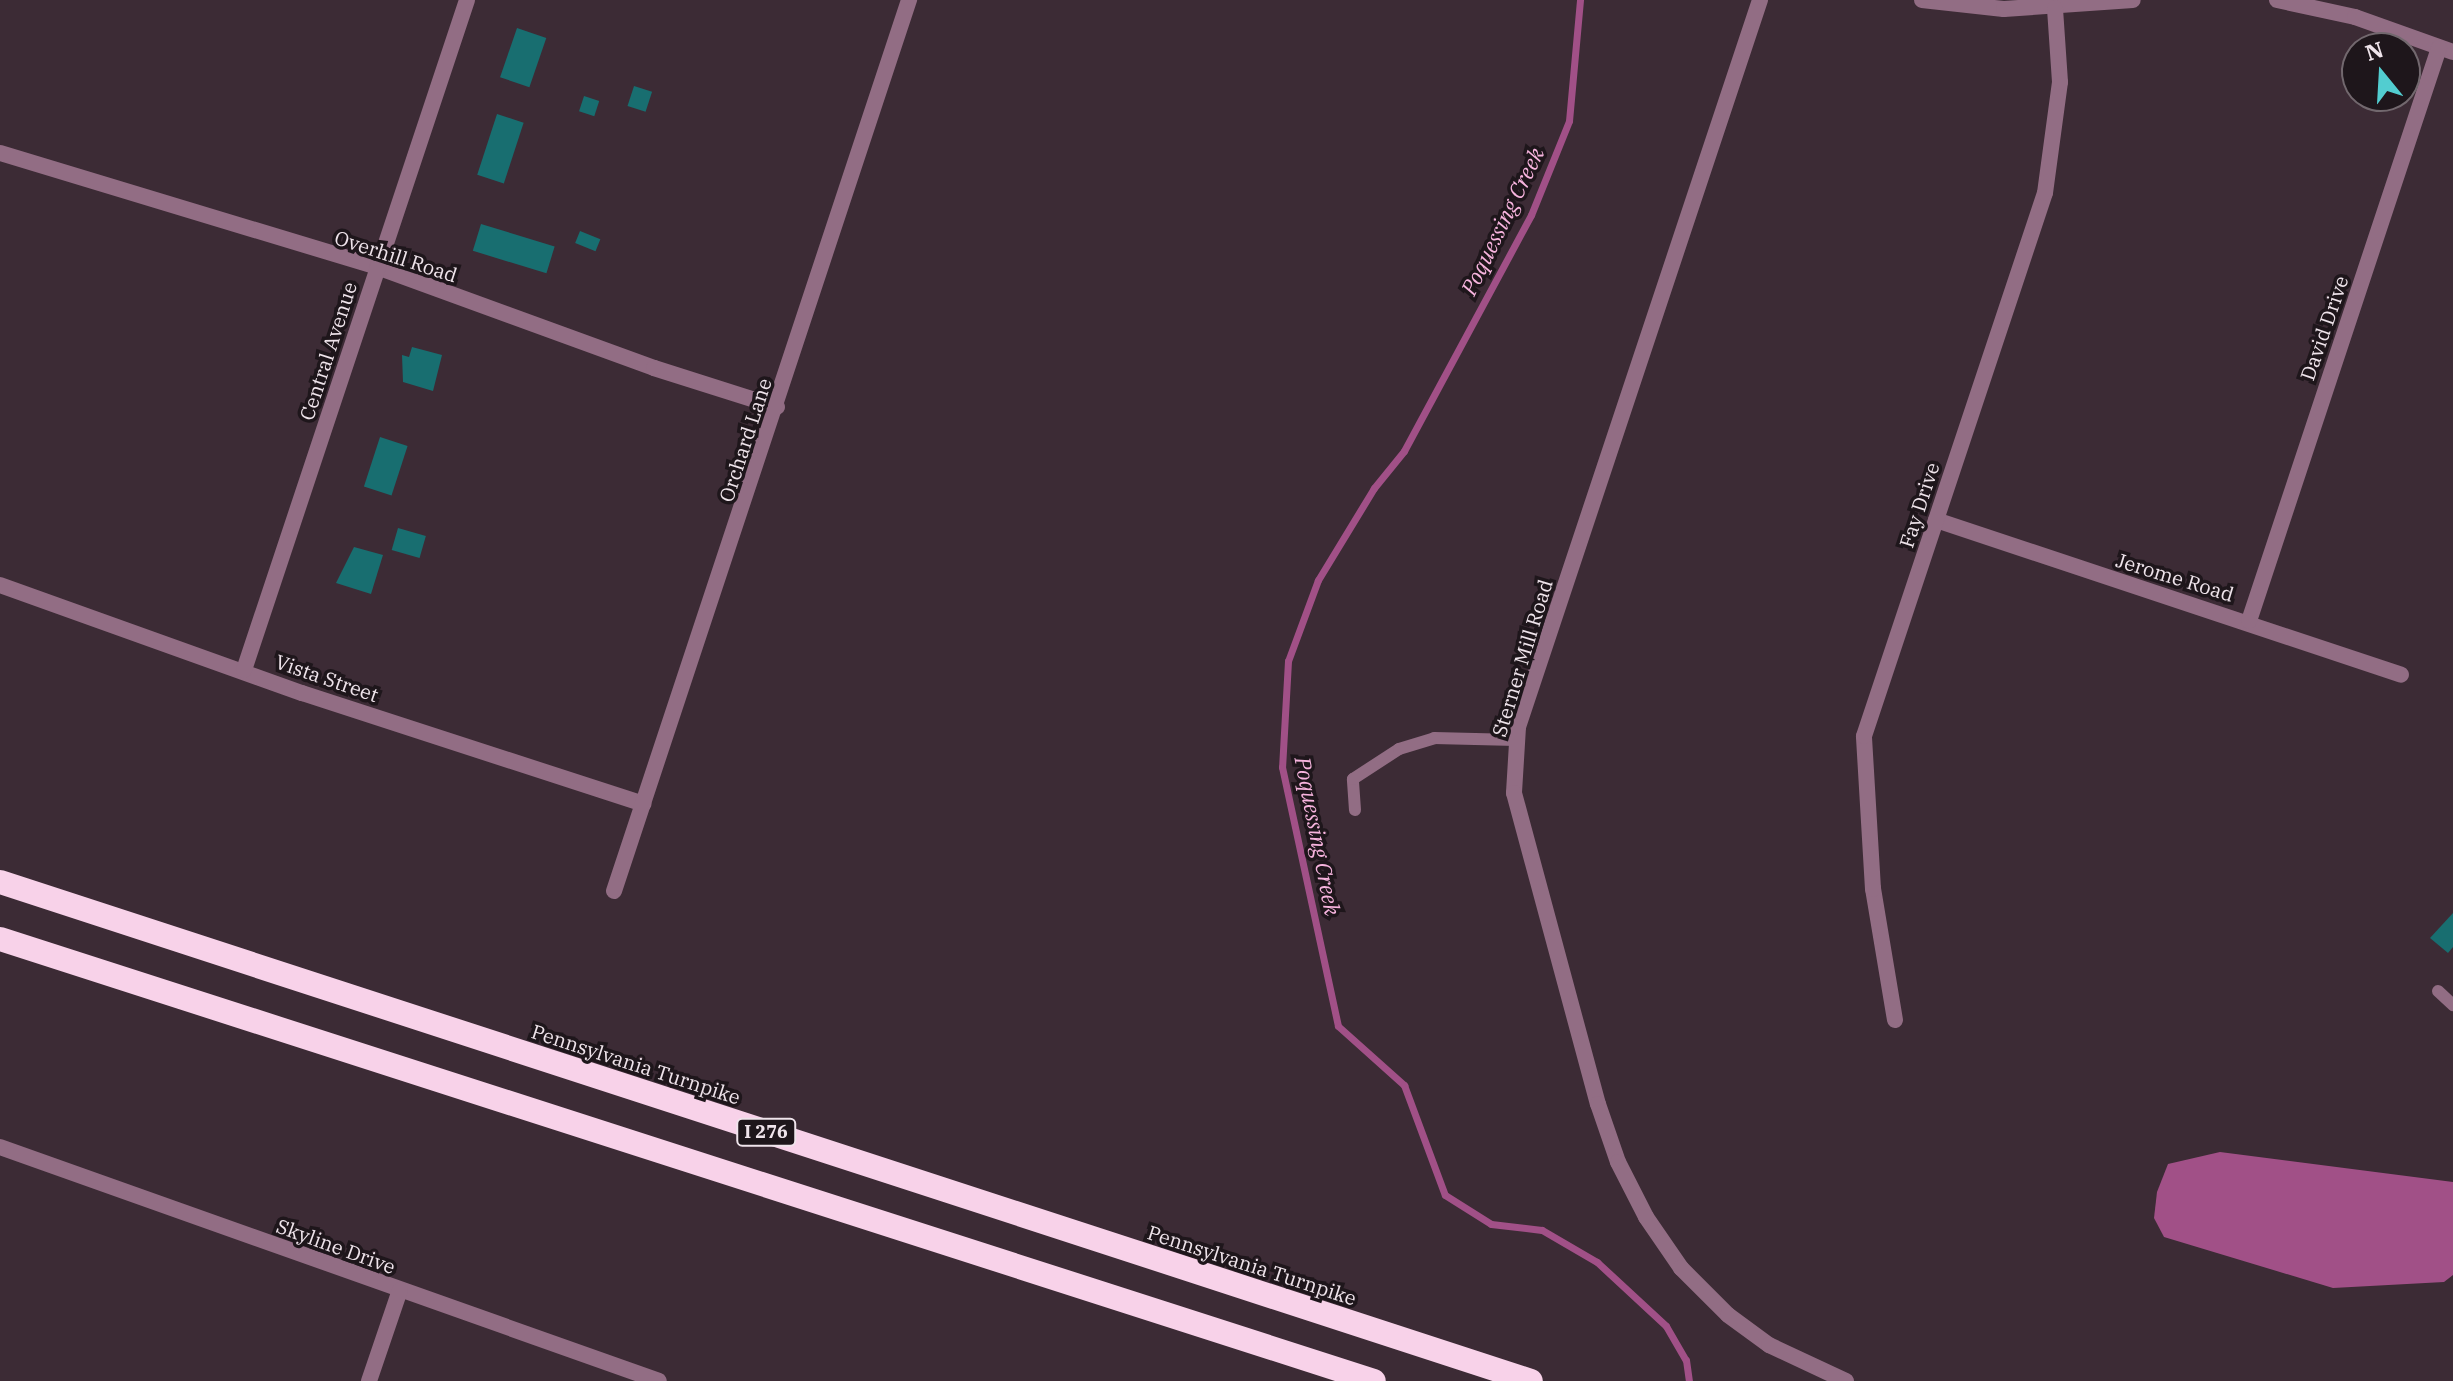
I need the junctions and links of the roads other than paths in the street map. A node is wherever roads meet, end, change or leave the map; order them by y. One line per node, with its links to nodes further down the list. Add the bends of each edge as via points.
1 (467, 0): 10 (street, Central Avenue)
2 (909, 0): 11 (street, Orchard Lane)
3 (1760, 0): 17 (street, Sterner Mill Road)
4 (1922, 0): 7 (street)
5 (2133, 0): 7 (street)
6 (2285, 0): 8 (street, via 2355,17)
7 (2055, 8): 12 (street, Fay Drive, via 2060,82 2045,193)
8 (2446, 50): 14 (street, David Drive)
9 (0, 153): 10 (street, Overhill Road)
10 (377, 267): 11 (street, Overhill Road); 15 (street, Central Avenue)
11 (777, 407): 18 (street, Orchard Lane)
12 (1936, 520): 14 (street, Jerome Road); 25 (street, Fay Drive, via 1864,736 1873,889)
13 (0, 585): 15 (street, Vista Street)
14 (2249, 621): 16 (street, Jerome Road)
15 (244, 670): 18 (street, Vista Street)
16 (2401, 675)
17 (1516, 740): 19 (lane, via 1434,738 1399,749 1353,779); 32 (street, Sterner Mill Road, via 1514,793 1520,824 1598,1104 1631,1190 1681,1268 1728,1315 1769,1345)
18 (643, 804): 21 (street, Orchard Lane)
19 (1355, 810)
20 (0, 882): 31 (highway, Pennsylvania Turnpike / I 276)
21 (614, 891)
22 (0, 939): 30 (highway, I 276)
23 (2438, 991): 24 (lane)
24 (2453, 1005)
25 (1895, 1020)
26 (0, 1147): 27 (street, Skyline Drive)
27 (400, 1290): 28 (street); 29 (street, Skyline Drive)
28 (369, 1381)
29 (659, 1381)
30 (1374, 1381)
31 (1531, 1381)
32 (1846, 1381)

